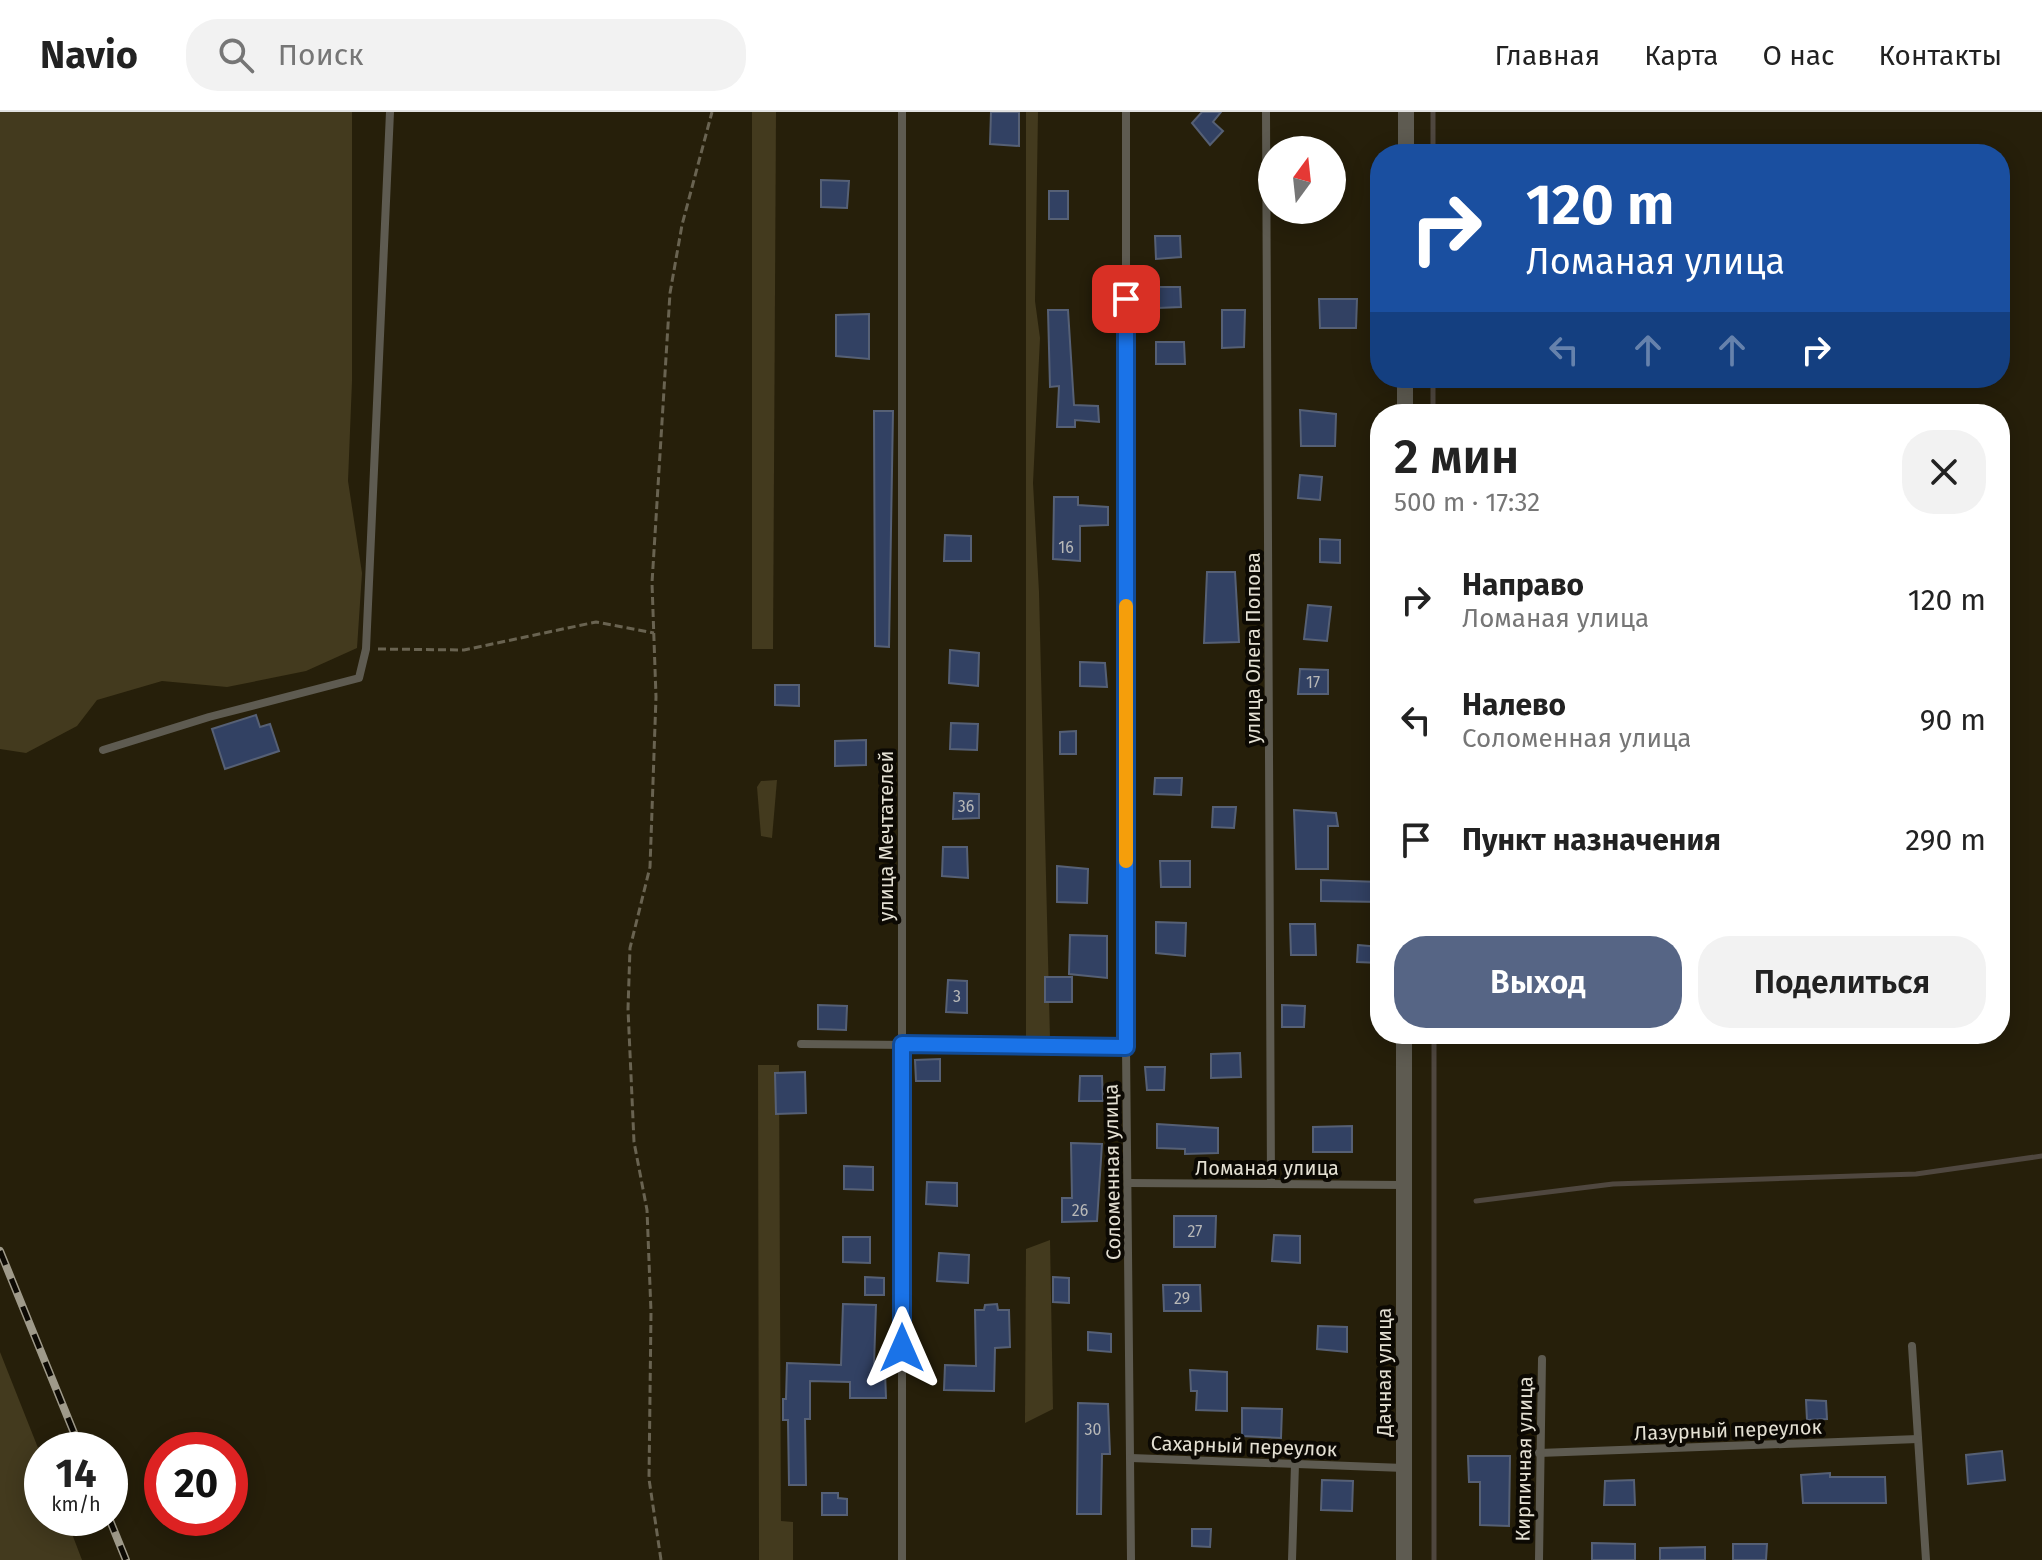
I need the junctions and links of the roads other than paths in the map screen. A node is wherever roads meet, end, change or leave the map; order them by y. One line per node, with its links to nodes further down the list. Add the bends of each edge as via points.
1 (390, 112): 7 (lane, via 366,649 359,678)
2 (902, 112): 9 (lane, улица Мечтателей)
3 (1126, 112): 11 (lane, Соломенная улица)
4 (1266, 112): 13 (lane, улица Олега Попова)
5 (1406, 112): 6 (street)
6 (1406, 144)
7 (103, 750)
8 (801, 1044): 9 (lane)
9 (902, 1044): 11 (lane); 22 (lane, улица Мечтателей)
10 (1404, 1044): 14 (street, Дачная улица)
11 (1126, 1047): 12 (lane, Соломенная улица)
12 (1129, 1183): 13 (lane, Ломаная улица); 19 (lane, Соломенная улица)
13 (1271, 1184): 14 (lane, Ломаная улица)
14 (1404, 1185): 21 (street, Дачная улица)
15 (1912, 1346): 17 (lane)
16 (1542, 1359): 18 (lane, Кирпичная улица)
17 (1918, 1439): 18 (lane, Лазурный переулок); 27 (lane)
18 (1539, 1453): 26 (lane, Кирпичная улица)
19 (1131, 1458): 20 (lane, Сахарный переулок); 23 (lane, Соломенная улица)
20 (1295, 1464): 21 (lane, Сахарный переулок); 24 (lane)
21 (1404, 1468): 25 (street, Дачная улица)
22 (902, 1560)
23 (1131, 1560)
24 (1292, 1560)
25 (1404, 1560)
26 (1539, 1560)
27 (1926, 1560)

